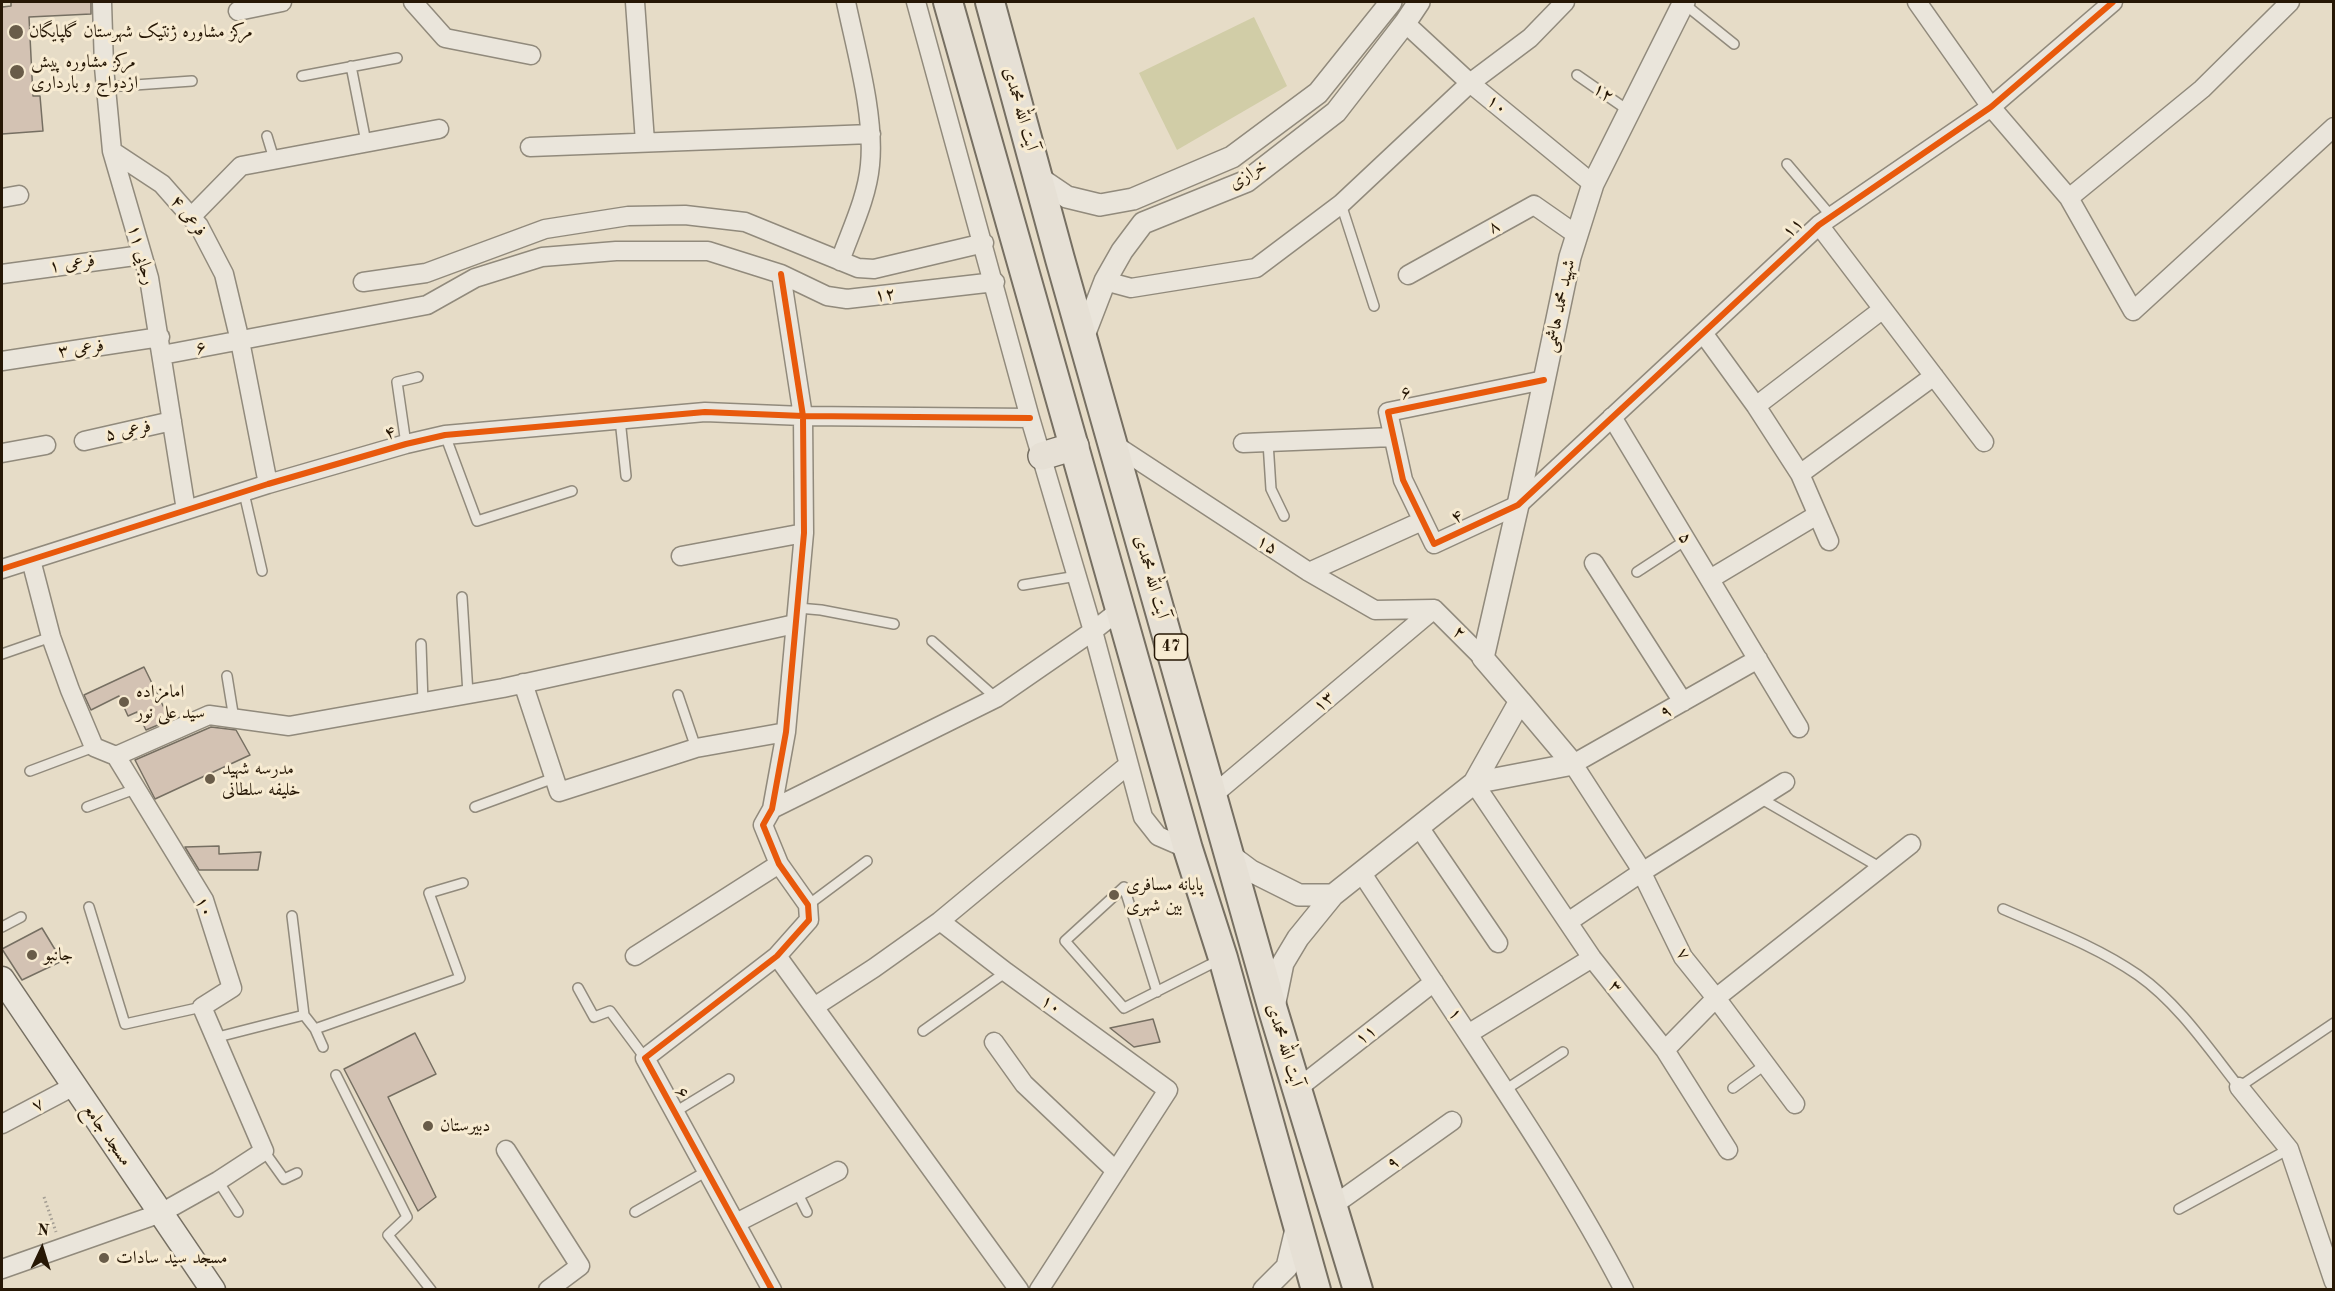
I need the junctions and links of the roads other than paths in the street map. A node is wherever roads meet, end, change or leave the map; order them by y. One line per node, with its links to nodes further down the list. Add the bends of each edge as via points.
1 (102, 2): 26 (street, رجایی ۱۱)
2 (282, 2): 16 (street)
3 (413, 2): 19 (street, via 445,38)
4 (635, 2): 34 (street)
5 (846, 2): 31 (street)
6 (916, 2): 46 (street)
7 (948, 2): 50 (highway, آیت الله محمدی / 47)
8 (990, 2): 39 (highway, آیت الله محمدی / 47)
9 (1391, 2): 39 (street, خرازی, via 1318,93 1232,157 1133,199 1100,205 1067,197)
10 (1419, 2): 17 (street, خرازی)
11 (1565, 2): 25 (street, via 1530,38)
12 (1683, 2): 18 (lane); 28 (street, شهید محمد هاشمی)
13 (1917, 2): 27 (street)
14 (2113, 2): 27 (street, ۱۱)
15 (2290, 2): 41 (street, via 2202,89)
16 (238, 11)
17 (1405, 23): 25 (street, ۱۰); 55 (street, خرازی, via 1336,112 1247,181 1143,223)
18 (1734, 44)
19 (531, 55)
20 (397, 58): 21 (lane)
21 (351, 66): 23 (lane); 33 (lane)
22 (1578, 75): 28 (lane, ۱۲)
23 (302, 76)
24 (192, 81): 26 (lane)
25 (1470, 83): 40 (street, ۱۰); 42 (street)
26 (102, 92): 36 (street, رجایی ۱۱)
27 (1991, 107): 41 (street); 44 (street, ۱۱)
28 (1629, 111): 40 (street, شهید محمد هاشمی)
29 (2334, 127): 41 (street, via 2133,311)
30 (439, 129): 33 (street)
31 (872, 134): 34 (street); 49 (street, via 864,196)
32 (267, 136): 37 (lane)
33 (366, 142): 37 (street)
34 (645, 142): 35 (street)
35 (530, 147)
36 (112, 151): 43 (street, فرعی ۴, via 162,184); 47 (street, رجایی ۱۱)
37 (274, 159): 43 (street, via 241,166)
38 (1787, 164): 44 (lane)
39 (1039, 178): 48 (highway, آیت الله محمدی / 47)
40 (1593, 184): 45 (street, شهید محمد هاشمی)
41 (2069, 198)
42 (1341, 204): 55 (street, via 1256,268 1131,288); 59 (lane)
43 (191, 217): 65 (street, فرعی ۴, via 224,274)
44 (1825, 220): 60 (street); 63 (street, ۱۱)
45 (1577, 235): 54 (street, ۸, via 1534,205); 70 (street, شهید محمد هاشمی)
46 (984, 243): 49 (street, via 874,269); 57 (street)
47 (142, 255): 52 (street, فرعی ۱); 66 (street, رجایی ۱۱)
48 (1060, 259): 50 (highway, via 1058,267 1045,277); 61 (highway, آیت الله محمدی / 47)
49 (840, 261): 51 (street, via 745,222 686,215 628,216 545,229)
50 (1023, 267): 62 (highway, آیت الله محمدی / 47)
51 (426, 273): 56 (street); 58 (street)
52 (2, 274)
53 (781, 274): 57 (street, ۱۲, via 827,296 847,299); 58 (street, ۱۲, via 708,251 616,251 542,257 475,278); 72 (street)
54 (1408, 275)
55 (1105, 281): 64 (street, خرازی)
56 (363, 282)
57 (994, 282): 74 (street)
58 (427, 305): 65 (street, ۶)
59 (1374, 306)
60 (1883, 309): 68 (street); 71 (street)
61 (1076, 310): 62 (highway, via 1061,300 1053,301 1045,305); 64 (highway, آیت الله محمدی / 47)
62 (1038, 321): 86 (highway, آیت الله محمدی / 47)
63 (1703, 333): 71 (street); 73 (street, ۱۱)
64 (1083, 338): 80 (highway, آیت الله محمدی / 47)
65 (240, 341): 66 (street, ۶); 91 (street, فرعی ۴)
66 (161, 346): 67 (street, فرعی ۳); 76 (street, رجایی ۱۱)
67 (2, 361)
68 (1934, 376): 82 (street); 89 (street)
69 (418, 377): 84 (lane, via 397,382)
70 (1544, 380): 78 (street, ۶, via 1388,412); 94 (street, شهید محمد هاشمی)
71 (1756, 406): 89 (street)
72 (803, 416): 74 (street, ۴); 75 (street, ۴, via 705,412); 99 (street)
73 (1612, 417): 94 (street, ۱۱); 100 (street, ۵)
74 (1030, 418): 88 (street)
75 (620, 419): 77 (street, ۴); 90 (lane)
76 (172, 421): 79 (street, فرعی ۵); 95 (street, رجایی ۱۱)
77 (445, 435): 84 (street, ۴); 92 (lane, via 477,521)
78 (1393, 437): 81 (street); 98 (street, ۶, via 1403,480)
79 (84, 441)
80 (1112, 442): 107 (street, ۱۵); 145 (highway, آیت الله محمدی / 47)
81 (1268, 442): 83 (street); 97 (lane, via 1270,489)
82 (1984, 442)
83 (1243, 443)
84 (406, 444): 91 (street, ۴)
85 (46, 445): 87 (street)
86 (1075, 446): 88 (main road); 113 (highway, آیت الله محمدی / 47)
87 (2, 453)
88 (1042, 456): 109 (street)
89 (1800, 474): 96 (street)
90 (626, 476)
91 (268, 484): 93 (street, ۴)
92 (572, 491)
93 (244, 493): 95 (street, ۴); 106 (lane)
94 (1518, 505): 98 (street, ۴, via 1434,544); 122 (street, شهید محمد هاشمی)
95 (186, 510): 103 (street, ۴)
96 (1817, 515): 101 (street); 110 (street)
97 (1284, 516)
98 (1422, 521): 107 (street)
99 (804, 533): 102 (street); 115 (street)
100 (1686, 540): 108 (lane); 110 (street, ۵)
101 (1829, 541)
102 (681, 555)
103 (32, 560): 105 (street, ۴); 118 (street)
104 (1594, 563): 130 (street)
105 (2, 569)
106 (262, 571)
107 (1309, 572): 114 (street, ۱۵, via 1375,610)
108 (1637, 572)
109 (1077, 576): 111 (lane); 117 (street)
110 (1710, 579): 123 (street, ۵)
111 (1023, 585)
112 (462, 597): 126 (lane)
113 (1121, 609): 117 (street); 152 (highway, آیت الله محمدی / 47)
114 (1434, 609): 122 (street, ۲); 145 (street, ۱۳)
115 (797, 616): 116 (lane, via 821,609); 125 (street); 134 (street)
116 (894, 624)
117 (1093, 631): 128 (street); 139 (street)
118 (51, 637): 121 (lane); 135 (street)
119 (932, 641): 128 (lane)
120 (421, 644): 131 (lane)
121 (2, 654)
122 (1483, 658): 129 (street)
123 (1758, 659): 130 (street, ۹); 133 (street, ۵)
124 (227, 676): 132 (lane)
125 (523, 683): 126 (street); 141 (street)
126 (468, 694): 131 (street)
127 (678, 695): 136 (lane)
128 (996, 698): 149 (street)
129 (1520, 701): 138 (street, ۷); 143 (street)
130 (1683, 702): 138 (street, ۹)
131 (423, 703): 132 (street, via 289,726)
132 (234, 719): 137 (street, via 209,715)
133 (1800, 728)
134 (786, 732): 136 (street); 149 (street)
135 (94, 747): 137 (street); 140 (lane)
136 (696, 748): 141 (street, via 559,792)
137 (116, 756): 144 (street, ۱۰)
138 (1573, 764): 143 (street); 158 (street, ۷)
139 (1128, 765): 152 (street, via 1143,817 1158,836); 166 (street)
140 (30, 771)
141 (554, 778): 148 (lane)
142 (1785, 782): 146 (street)
143 (1474, 783): 150 (street); 167 (street)
144 (135, 789): 147 (lane); 180 (street, ۱۰, via 204,900 232,988)
145 (1213, 795): 153 (highway, آیت الله محمدی / 47)
146 (1760, 798): 156 (lane); 158 (street)
147 (87, 807)
148 (475, 807)
149 (772, 808): 155 (street, via 763,825)
150 (1419, 827): 157 (street); 169 (street)
151 (1911, 844): 156 (street)
152 (1188, 849): 172 (highway, آیت الله محمدی / 47)
153 (1231, 856): 160 (street, via 1251,871 1299,895); 182 (highway, آیت الله محمدی / 47)
154 (867, 861): 161 (lane)
155 (779, 864): 161 (street); 170 (street)
156 (1881, 868): 179 (street)
157 (1361, 872): 160 (street); 176 (street, ۱)
158 (1642, 872): 167 (street); 179 (street, ۷, via 1683,957)
159 (463, 883): 185 (lane, via 429,893 460,978)
160 (1333, 895): 182 (street, via 1283,963)
161 (808, 905): 171 (street, via 809,920)
162 (89, 907): 180 (lane, via 125,1024)
163 (2003, 909): 198 (lane, via 2092,947 2140,976 2184,1018)
164 (292, 916): 183 (lane)
165 (21, 917): 168 (lane)
166 (939, 921): 174 (street, ۱۰); 181 (street)
167 (1568, 922): 173 (street, ۳)
168 (2, 927)
169 (1498, 944)
170 (635, 956)
171 (777, 956): 181 (street); 193 (street)
172 (1223, 958): 178 (lane); 222 (highway, آیت الله محمدی / 47)
173 (1592, 958): 187 (street, ۱); 191 (street, ۳)
174 (1006, 972): 186 (lane); 212 (street, ۱۰, via 1168,1090)
175 (2, 980): 197 (main road, مسجد جامع)
176 (1434, 982): 187 (street, ۱); 200 (street, ۱۱)
177 (578, 988): 193 (lane, via 594,1017 610,1011)
178 (1157, 992): 178 (lane, via 1150,971 1124,887 1065,941 1124,1008)
179 (1716, 998): 191 (street); 194 (street, ۷)
180 (202, 1007): 188 (street)
181 (813, 1007): 230 (street)
182 (1273, 1010): 200 (highway, آیت الله محمدی / 47)
183 (304, 1015): 185 (lane); 188 (lane)
184 (2334, 1023): 198 (lane)
185 (315, 1029): 190 (lane)
186 (923, 1030)
187 (1468, 1034): 201 (street)
188 (214, 1038): 209 (street)
189 (994, 1042): 212 (street, via 1024,1084)
190 (323, 1047)
191 (1665, 1050): 208 (street, ۳)
192 (1563, 1052): 201 (lane)
193 (645, 1058): 203 (street, ۶)
194 (1766, 1064): 199 (lane); 202 (street, ۷)
195 (336, 1076): 229 (lane, via 406,1217 388,1235)
196 (729, 1078): 203 (lane)
197 (74, 1086): 205 (street, ۷); 221 (main road, مسجد جامع)
198 (2239, 1087): 206 (street)
199 (1733, 1088)
200 (1298, 1089): 216 (highway, آیت الله محمدی / 47)
201 (1505, 1090): 235 (street, via 1594,1233)
202 (1796, 1104)
203 (675, 1112): 211 (street, ۶)
204 (1452, 1121): 216 (street, ۹)
205 (2, 1124)
206 (2289, 1149): 217 (lane); 225 (street)
207 (506, 1150): 226 (street, via 580,1266)
208 (1728, 1150)
209 (264, 1151): 213 (lane, via 284,1179); 214 (street)
210 (838, 1170): 215 (street)
211 (707, 1171): 219 (lane); 223 (street, ۶)
212 (1116, 1171): 231 (street, ۱۰)
213 (297, 1173)
214 (218, 1181): 218 (lane); 221 (street)
215 (798, 1192): 220 (lane); 223 (street)
216 (1334, 1205): 234 (highway, آیت الله محمدی / 47)
217 (2179, 1209)
218 (238, 1212)
219 (635, 1212)
220 (807, 1212)
221 (161, 1214): 224 (street); 228 (main road, مسجد جامع)
222 (1298, 1218): 232 (street, via 1287,1267); 233 (highway, آیت الله محمدی / 47)
223 (736, 1223): 227 (street, ۶)
224 (2, 1269)
225 (2334, 1282)
226 (555, 1288)
227 (767, 1288)
228 (213, 1290)
229 (431, 1290)
230 (1019, 1290)
231 (1038, 1290)
232 (1264, 1290)
233 (1316, 1290)
234 (1358, 1290)
235 (1624, 1290)

